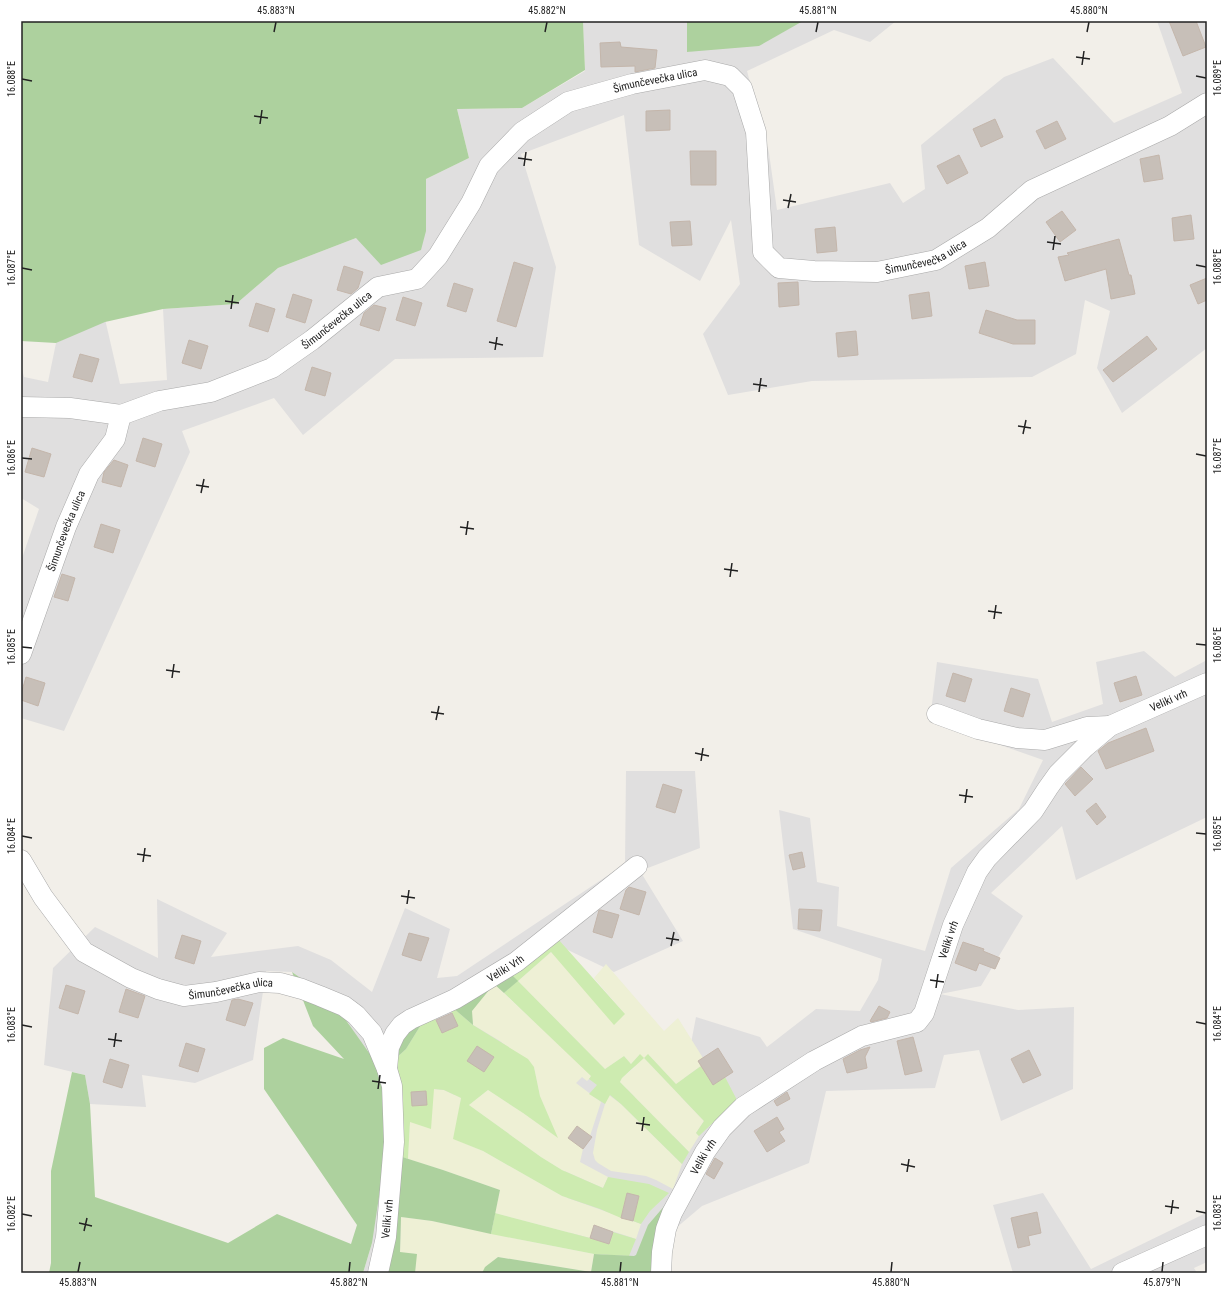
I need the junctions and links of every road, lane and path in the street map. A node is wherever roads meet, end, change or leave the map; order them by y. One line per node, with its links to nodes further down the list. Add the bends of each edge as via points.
1 (1207, 103): 3 (street, Šimunčevečka ulica, via 1170,126 1032,190 988,228 936,260 877,272 779,268 763,252 756,132 742,88 730,76 705,70 632,84 568,102 522,132 489,166 471,203 438,256 417,278 378,287 312,340 272,368 211,392 159,401)
2 (21, 408): 3 (street, Šimunčevečka ulica, via 70,408)
3 (120, 415): 4 (street, Šimunčevečka ulica, via 115,439 89,474 66,527)
4 (21, 654)
5 (1207, 683): 7 (street, Veliki vrh)
6 (937, 714): 7 (street, via 978,729 1017,738 1045,740 1087,727)
7 (1110, 726): 13 (street, Veliki vrh, via 1058,774 1033,811 987,858 977,872 953,924 924,1013 917,1022 862,1036 814,1061 743,1106 722,1128 705,1152 672,1213 666,1229)
8 (21, 860): 10 (street, Šimunčevečka ulica, via 43,897 84,952 131,978 184,996 259,982 280,983 302,989 344,1006 356,1015 372,1033)
9 (637, 866): 10 (street, Veliki Vrh, via 516,962 455,998 411,1018 402,1025 394,1034)
10 (387, 1069): 12 (street, Veliki vrh, via 392,1086 394,1142 386,1237)
11 (1207, 1235): 14 (street)
12 (378, 1273)
13 (661, 1273)
14 (1122, 1273)

